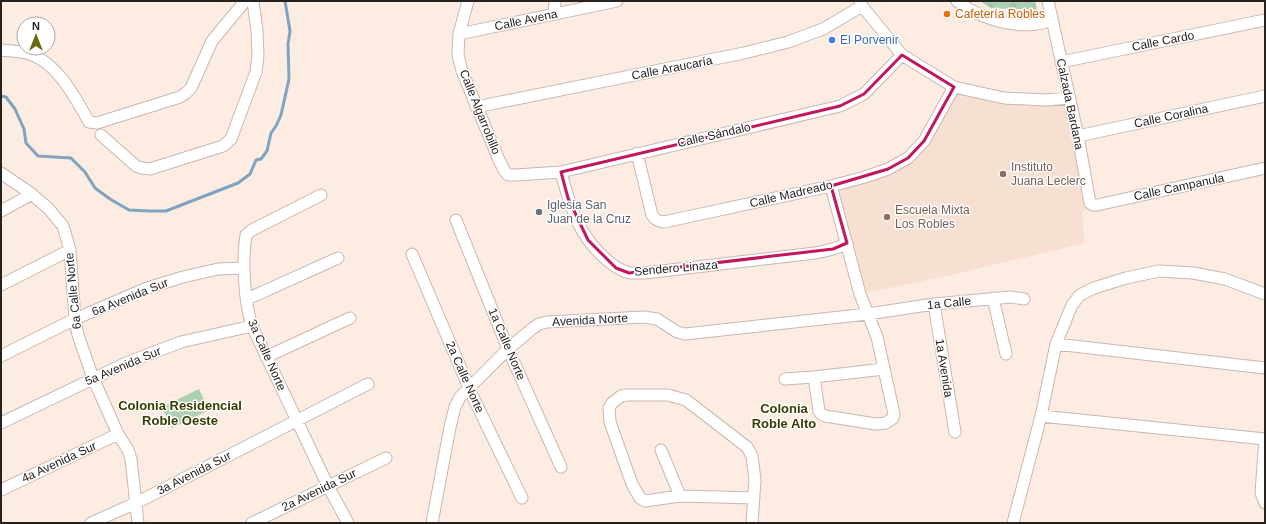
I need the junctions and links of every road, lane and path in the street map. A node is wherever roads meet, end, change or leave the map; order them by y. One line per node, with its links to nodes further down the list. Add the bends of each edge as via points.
1 (245, 1): 13 (street, via 212,41 186,93 97,123 89,122 68,87 43,60 26,53)
2 (253, 1): 20 (street, via 258,31 256,72 231,139 223,146 150,168 142,168 136,166)
3 (468, 1): 12 (street, Calle Algarrobillo)
4 (556, 1): 9 (street)
5 (617, 1): 9 (street, Calle Avena)
6 (957, 1): 10 (street, via 1004,23 1037,24)
7 (1048, 1): 10 (street, Calzada Bardana)
8 (861, 4): 14 (street); 19 (street, Calle Araucaría, via 823,29 788,42)
9 (554, 14): 12 (street, Calle Avena)
10 (1052, 20): 15 (street, Calzada Bardana)
11 (1265, 20): 15 (street, Calle Cardo)
12 (459, 34): 19 (street, Calle Algarrobillo, via 458,55)
13 (1, 50)
14 (902, 55): 16 (street); 22 (street, Calle Sándalo, via 864,94 840,106)
15 (1061, 62): 18 (street, Calzada Bardana)
16 (954, 87): 18 (street, via 1004,98); 27 (street, Calle Madreado, via 924,141 908,158 882,171)
17 (1265, 96): 21 (street, Calle Coralina)
18 (1070, 98): 21 (street, Calzada Bardana)
19 (476, 107): 26 (street, Calle Algarrobillo)
20 (101, 135)
21 (1078, 136): 30 (street, Calzada Bardana, via 1088,198)
22 (637, 153): 24 (street, Calle Sándalo); 27 (street, Calle Madreado, via 652,215 658,222)
23 (1265, 168): 30 (street, Calle Campanula)
24 (561, 172): 26 (street, Calle Sándalo); 33 (street, Sendero Linaza, via 572,209 588,240 616,268 629,273 815,253)
25 (1, 173): 28 (street, 6a Calle Norte)
26 (508, 175)
27 (831, 186): 33 (street)
28 (32, 194): 31 (street); 34 (street, 6a Calle Norte, via 63,226)
29 (321, 195): 37 (street, 3a Calle Norte, via 246,235)
30 (1093, 205)
31 (1, 211)
32 (456, 220): 49 (street, 1a Calle Norte)
33 (847, 243): 44 (street, via 860,294)
34 (70, 250): 38 (street); 46 (street, 6a Calle Norte)
35 (412, 254): 59 (street, 2a Calle Norte)
36 (338, 258): 41 (street)
37 (244, 268): 41 (street, 3a Calle Norte); 46 (street, 6a Avenida Sur, via 218,269 183,277 148,288)
38 (1, 285)
39 (1265, 294): 48 (street, via 1225,278 1193,273 1160,271 1126,278 1080,295 1072,305)
40 (993, 298): 42 (street, 1a Calle); 43 (street, 1a Calle); 50 (street)
41 (246, 299): 47 (street, 3a Calle Norte)
42 (1024, 299)
43 (934, 304): 44 (street, 1a Calle); 63 (street, 1a Avenida)
44 (871, 314): 49 (street, Avenida Norte, via 685,334 651,318 547,322 532,328); 53 (street)
45 (350, 318): 52 (street)
46 (75, 319): 51 (street, 6a Avenida Sur); 56 (street, 6a Calle Norte, via 78,335)
47 (252, 326): 52 (street, 3a Calle Norte); 56 (street, 5a Avenida Sur, via 181,342)
48 (1056, 344): 54 (street); 60 (street)
49 (508, 350): 59 (street, Avenida Norte); 68 (street, 1a Calle Norte)
50 (1006, 354)
51 (1, 356)
52 (266, 357): 61 (street, 3a Calle Norte)
53 (884, 368): 55 (street); 55 (street, via 894,414 886,423 876,424 821,414 818,411)
54 (1265, 368)
55 (814, 377): 57 (street)
56 (94, 378): 62 (street, 5a Avenida Sur); 64 (street, 6a Calle Norte)
57 (784, 380)
58 (368, 384): 61 (street, 3a Avenida Sur)
59 (470, 388): 72 (street, 2a Calle Norte); 80 (street, Avenida Norte, via 460,397 455,407)
60 (1041, 416): 65 (street); 82 (street)
61 (296, 420): 69 (street, 3a Calle Norte); 74 (street, 3a Avenida Sur)
62 (1, 423)
63 (955, 432)
64 (118, 434): 70 (street, 4a Avenida Sur); 74 (street, 6a Calle Norte, via 131,460)
65 (1265, 439): 75 (street, via 1261,493)
66 (661, 450): 71 (street)
67 (386, 458): 69 (street, 2a Avenida Sur)
68 (561, 467)
69 (328, 486): 78 (street, 2a Avenida Sur); 79 (street, 3a Calle Norte)
70 (1, 490)
71 (680, 496): 73 (street); 73 (street, via 645,501 640,498 632,484 610,422 609,408 620,396 668,395 686,400 747,447 752,456)
72 (522, 498)
73 (754, 498): 81 (street)
74 (136, 503): 76 (street, 3a Avenida Sur); 77 (street, 6a Calle Norte)
75 (1265, 503)
76 (91, 523)
77 (138, 523)
78 (252, 523)
79 (348, 523)
80 (432, 523)
81 (752, 523)
82 (1013, 523)

